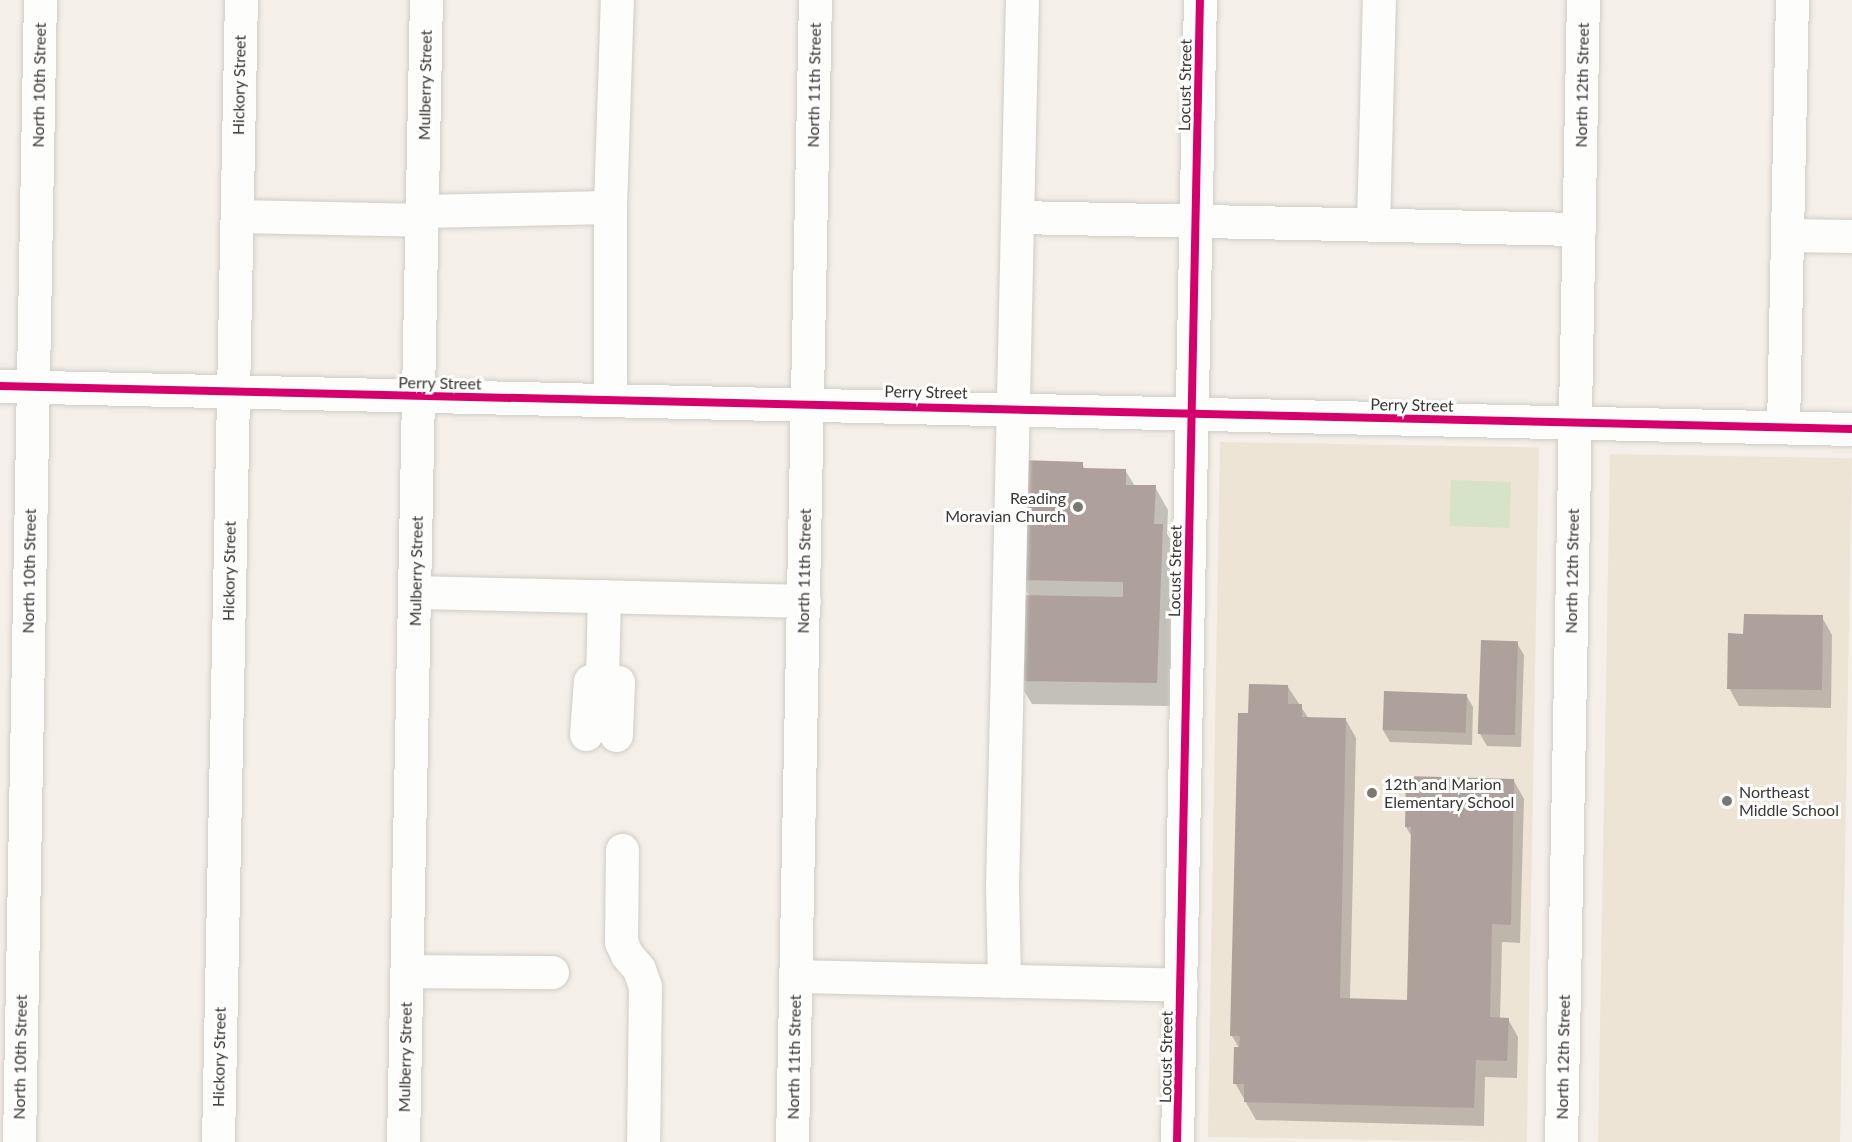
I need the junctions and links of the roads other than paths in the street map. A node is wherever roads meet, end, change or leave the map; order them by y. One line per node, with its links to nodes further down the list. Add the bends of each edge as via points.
1 (40, 0): 21 (street, North 10th Street)
2 (241, 0): 13 (street, Hickory Street)
3 (426, 0): 12 (street, Mulberry Street)
4 (617, 0): 11 (street)
5 (815, 0): 25 (street, North 11th Street)
6 (1022, 0): 14 (street)
7 (1200, 0): 15 (street, Locust Street)
8 (1379, 0): 16 (street)
9 (1584, 0): 17 (street, North 12th Street)
10 (1792, 0): 18 (street)
11 (610, 207): 12 (street); 24 (street)
12 (422, 215): 13 (street); 23 (street, Mulberry Street)
13 (237, 216): 22 (street, Hickory Street)
14 (1018, 217): 15 (street); 26 (street)
15 (1195, 221): 16 (street); 27 (street, Locust Street)
16 (1373, 225): 17 (street)
17 (1579, 229): 28 (street, North 12th Street)
18 (1787, 235): 19 (street); 29 (street)
19 (1852, 236)
20 (0, 386): 21 (street, Perry Street)
21 (33, 386): 22 (street, Perry Street); 41 (street, North 10th Street)
22 (232, 392): 23 (street, Perry Street); 42 (street, Hickory Street)
23 (419, 396): 24 (street, Perry Street); 31 (street, Mulberry Street)
24 (610, 400): 25 (street, Perry Street)
25 (808, 404): 26 (street, Perry Street); 33 (street, North 11th Street)
26 (1015, 409): 27 (street, Perry Street); 39 (street, via 1002,887)
27 (1192, 414): 28 (street, Perry Street); 40 (street, Locust Street)
28 (1575, 422): 29 (street, Perry Street); 47 (street, North 12th Street)
29 (1784, 427): 30 (street, Perry Street)
30 (1852, 429)
31 (416, 592): 32 (street); 36 (street, Mulberry Street)
32 (604, 596): 33 (street); 34 (street, via 602,681 618,682)
33 (804, 601): 38 (street, North 11th Street)
34 (601, 734)
35 (622, 850): 44 (street, via 621,942 645,986)
36 (407, 971): 37 (street); 43 (street, Mulberry Street)
37 (552, 972)
38 (796, 976): 39 (street); 45 (street, North 11th Street)
39 (1004, 981): 40 (street)
40 (1181, 985): 46 (street, Locust Street)
41 (19, 1142)
42 (218, 1142)
43 (403, 1142)
44 (643, 1142)
45 (792, 1142)
46 (1177, 1142)
47 (1562, 1142)

